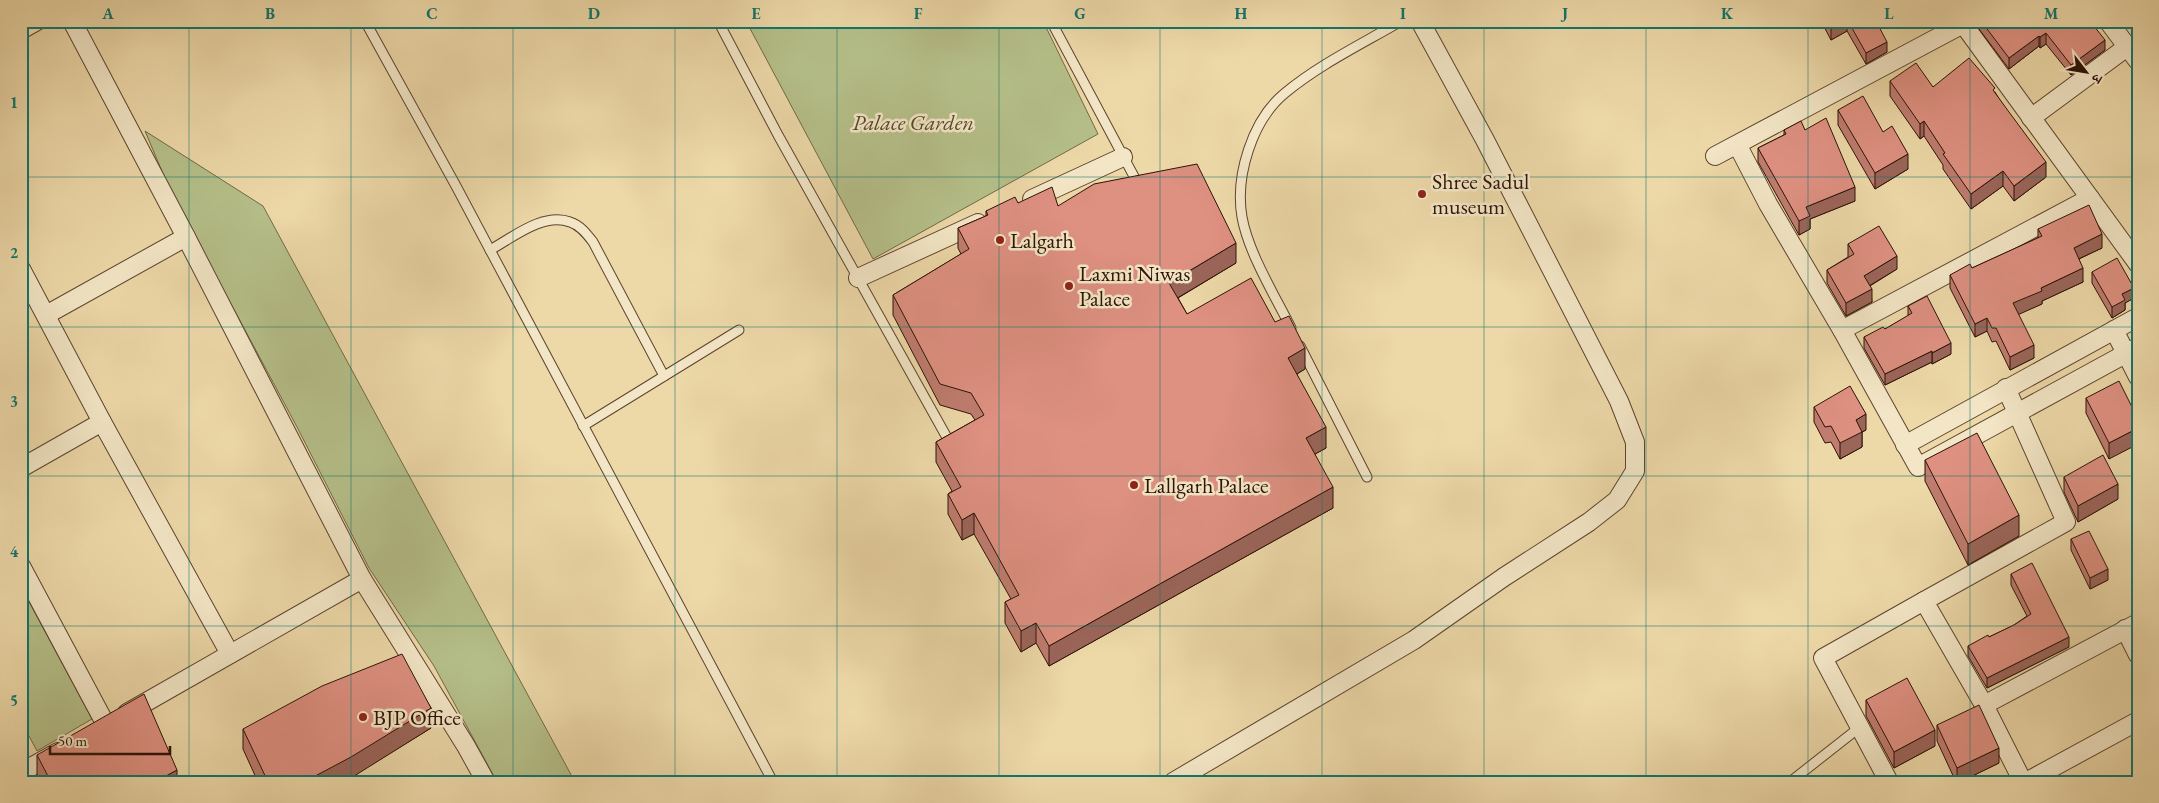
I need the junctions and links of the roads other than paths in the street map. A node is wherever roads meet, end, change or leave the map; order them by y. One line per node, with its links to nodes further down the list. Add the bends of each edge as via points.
1 (37, 21): 10 (street)
2 (72, 21): 20 (street)
3 (365, 21): 21 (lane)
4 (718, 21): 24 (lane)
5 (1051, 21): 15 (lane)
6 (1401, 21): 40 (lane, via 1317,70 1284,93 1270,108 1244,163 1240,194 1249,243)
7 (1420, 21): 57 (street, via 1619,401 1635,442 1635,471 1617,500 1589,522 1414,640)
8 (2108, 21): 11 (street)
9 (1962, 23): 12 (street); 13 (street)
10 (21, 30)
11 (2133, 54): 12 (street)
12 (2031, 118): 17 (street)
13 (1738, 146): 14 (street); 28 (street)
14 (1716, 156)
15 (1124, 157): 16 (lane); 18 (street)
16 (1138, 184)
17 (2090, 198): 22 (street); 28 (street)
18 (1017, 205)
19 (991, 218): 24 (street)
20 (186, 237): 25 (street); 42 (street)
21 (490, 250): 31 (lane, via 537,224 554,220 569,222 582,229 593,242); 36 (lane)
22 (2138, 264)
23 (21, 269): 25 (street)
24 (858, 278): 37 (lane)
25 (46, 315): 35 (street)
26 (2138, 317): 29 (street)
27 (739, 330): 31 (lane)
28 (1842, 330): 38 (street)
29 (2114, 330): 30 (street); 33 (street)
30 (2132, 350): 32 (street); 34 (street)
31 (664, 376): 36 (lane)
32 (2138, 377)
33 (2006, 388): 34 (street); 38 (street)
34 (2017, 412): 38 (street, via 1918,467); 43 (street, via 2066,522)
35 (102, 422): 39 (street); 45 (street)
36 (583, 426): 56 (lane)
37 (950, 443)
38 (1906, 445)
39 (21, 468)
40 (1367, 477)
41 (21, 566): 49 (street)
42 (362, 579): 45 (street); 55 (street)
43 (1924, 601): 47 (street); 50 (street, via 1824,658)
44 (2131, 626): 46 (street); 47 (street)
45 (230, 654): 49 (street)
46 (2138, 654)
47 (1984, 705): 60 (street)
48 (2138, 721): 60 (street)
49 (106, 725): 51 (street)
50 (1860, 727): 58 (lane); 59 (street)
51 (89, 734)
52 (72, 744): 53 (street)
53 (22, 772): 54 (street)
54 (26, 782)
55 (486, 782)
56 (772, 782)
57 (1173, 782)
58 (1790, 782)
59 (1889, 782)
60 (2024, 782)

